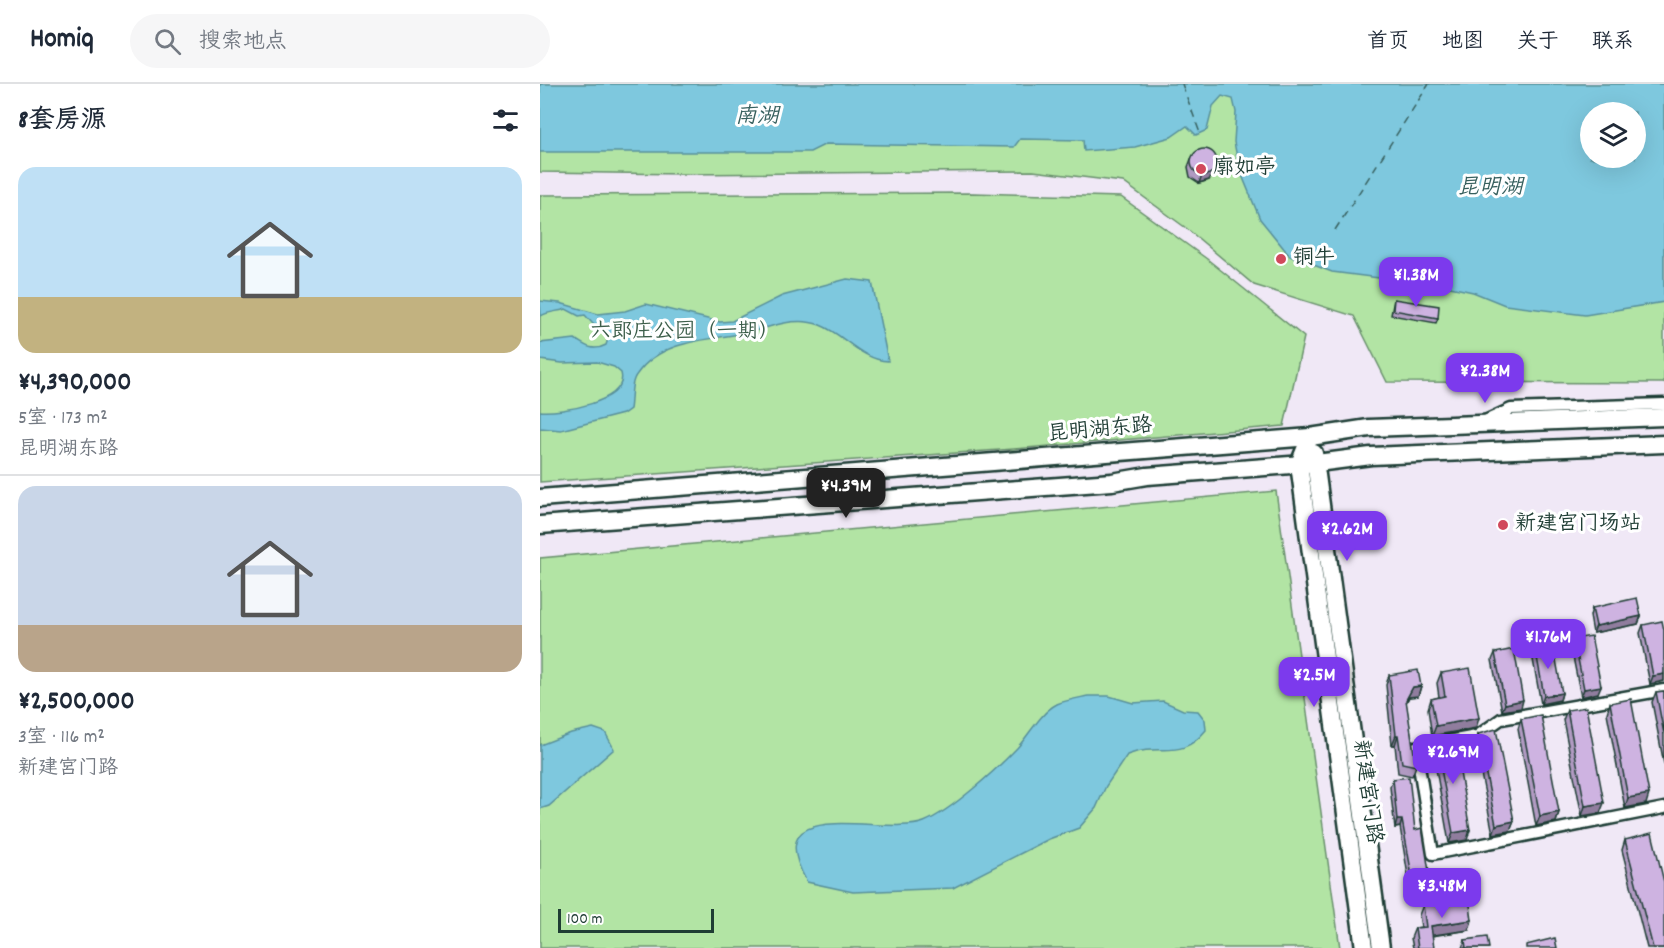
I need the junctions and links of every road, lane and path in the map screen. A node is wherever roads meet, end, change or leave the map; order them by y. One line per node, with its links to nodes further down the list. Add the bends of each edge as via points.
1 (1664, 404): 3 (street, via 1510,409)
2 (1664, 417): 3 (main road, 昆明湖东路)
3 (1484, 422): 4 (main road, 昆明湖东路, via 1369,428)
4 (1310, 437): 6 (main road, 新建宫门路); 7 (main road); 8 (main road, 昆明湖东路)
5 (1664, 444): 6 (main road, via 1371,456)
6 (1317, 463): 7 (main road); 13 (main road, 新建宫门路)
7 (1299, 464): 9 (main road); 12 (main road, 新建宫门路)
8 (540, 498)
9 (540, 525)
10 (1664, 690): 11 (street, via 1501,719 1478,736 1416,747 1433,854)
11 (1664, 808)
12 (1364, 948)
13 (1382, 948)

